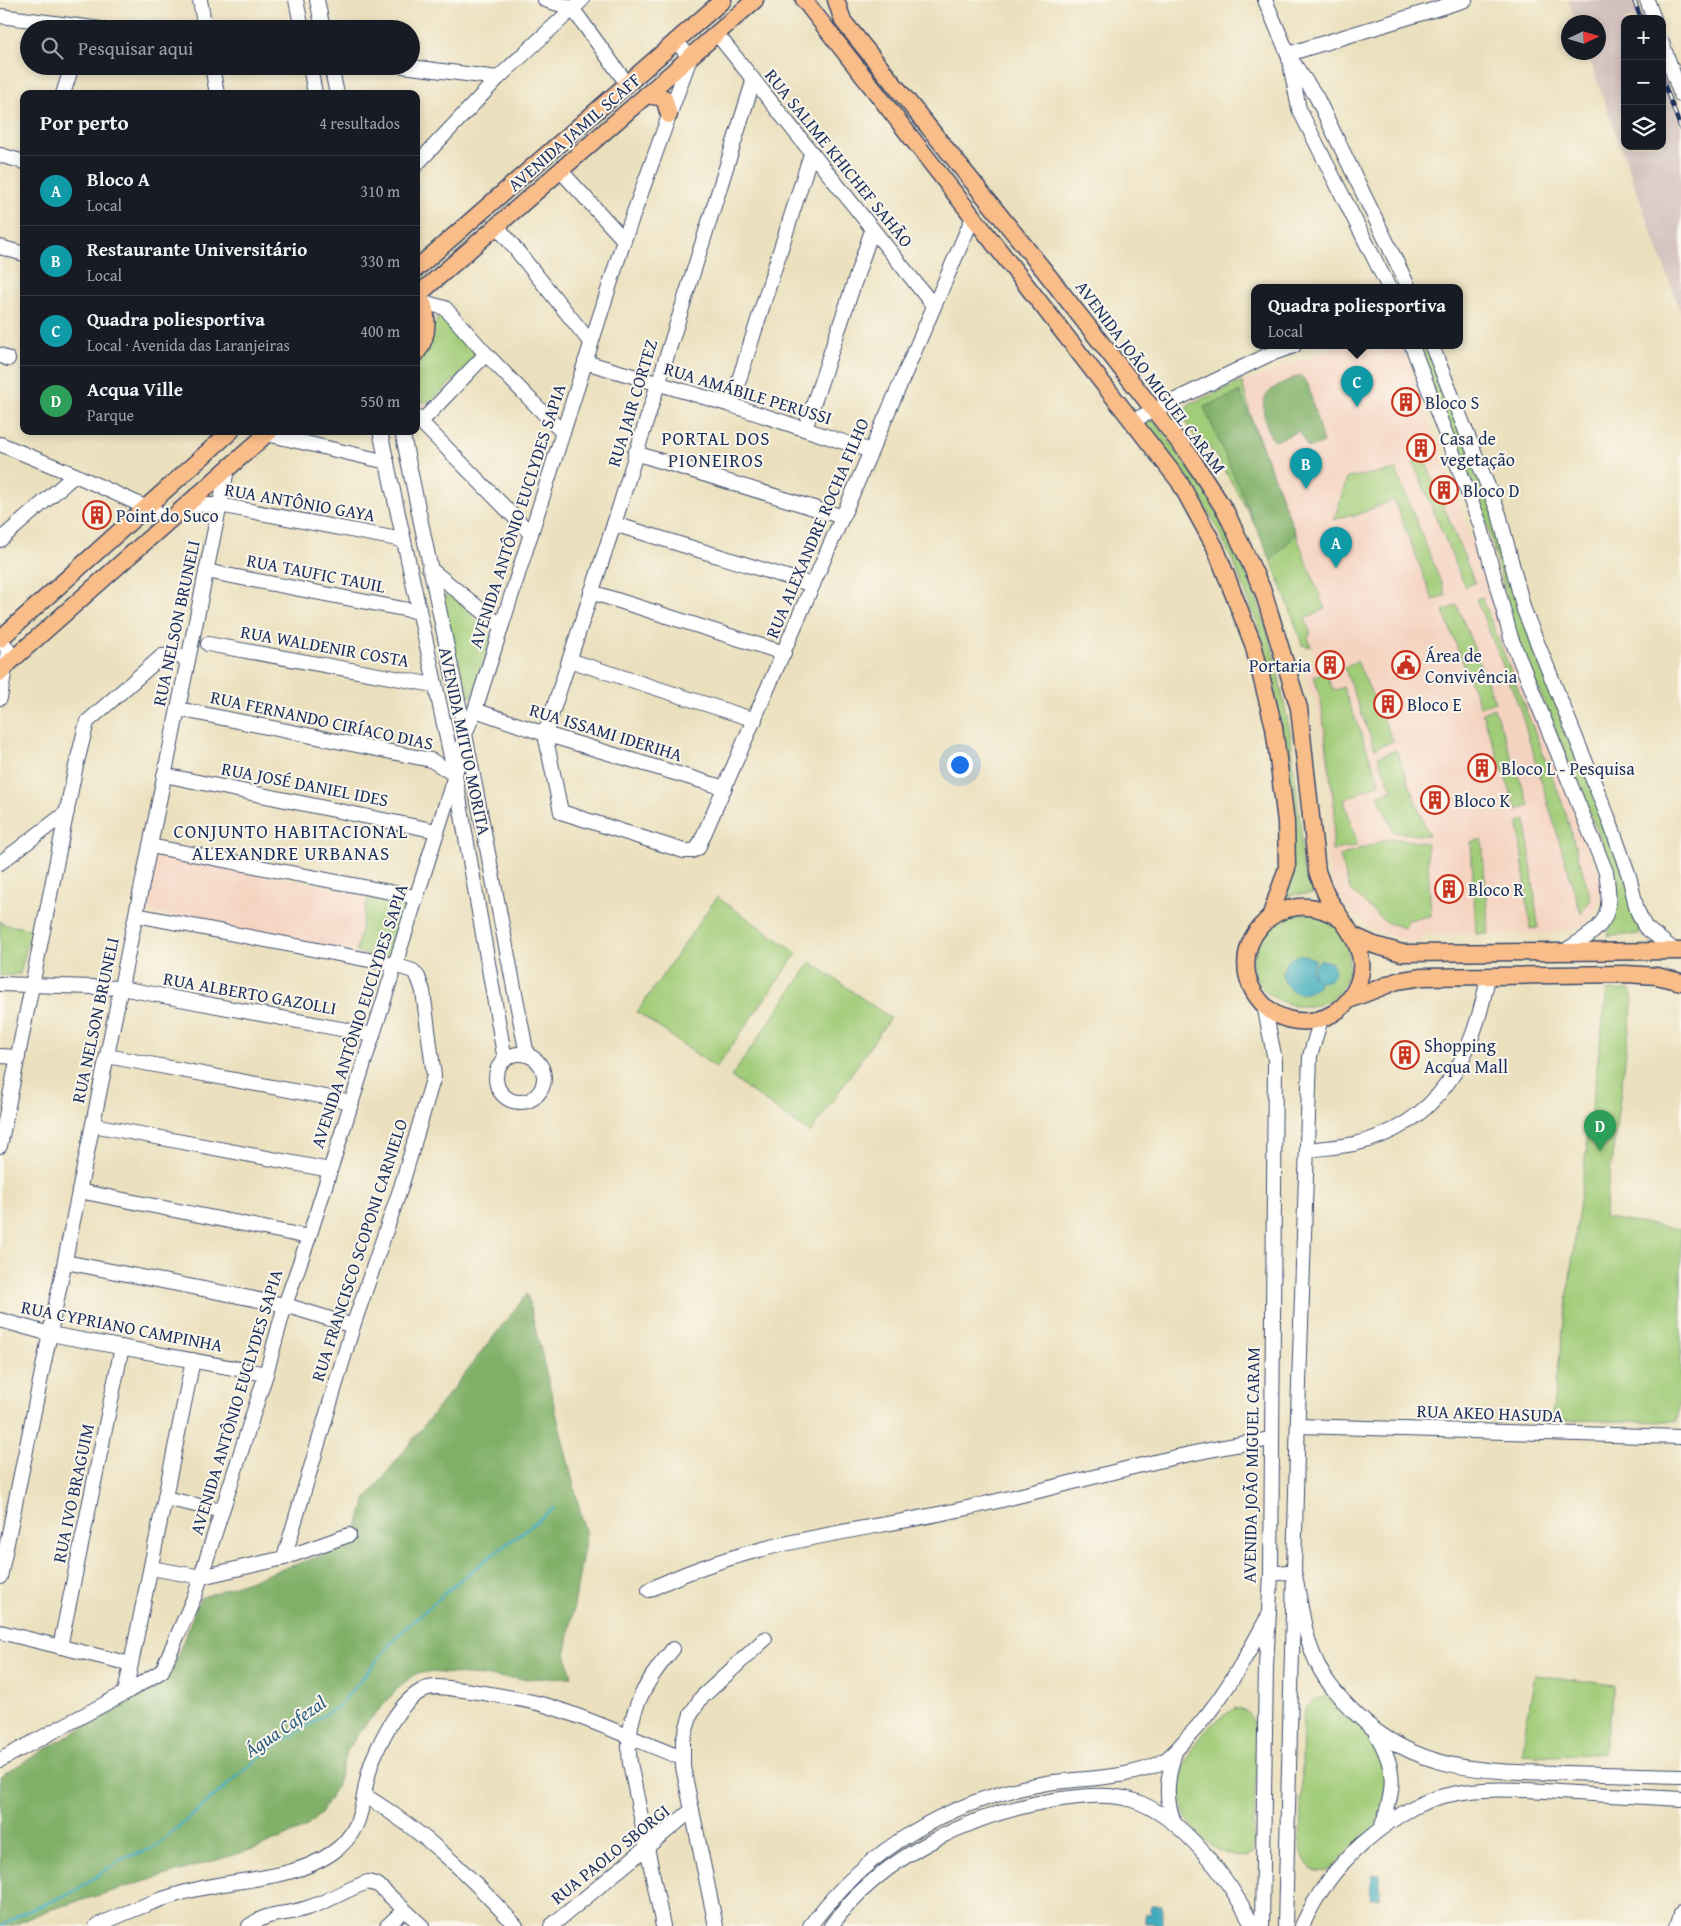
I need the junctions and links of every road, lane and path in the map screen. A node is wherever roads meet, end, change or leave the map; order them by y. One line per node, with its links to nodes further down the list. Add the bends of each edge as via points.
1 (200, 0): 16 (street)
2 (296, 0): 17 (street)
3 (317, 0): 18 (street)
4 (546, 0): 12 (street)
5 (723, 0): 20 (main road, AVENIDA JAMIL SCAFF)
6 (755, 0): 19 (main road, AVENIDA JAMIL SCAFF)
7 (804, 0): 44 (main road)
8 (836, 0): 66 (main road, AVENIDA JOÃO MIGUEL CARAM, via 843,21)
9 (1265, 0): 21 (street)
10 (1465, 0): 21 (street)
11 (1647, 0): 13 (street)
12 (577, 4): 29 (street); 31 (street)
13 (1653, 15)
14 (0, 16): 15 (street)
15 (29, 20)
16 (203, 20)
17 (300, 20)
18 (321, 20)
19 (717, 34): 23 (main road, AVENIDA JAMIL SCAFF); 30 (street, RUA SALIME KHICHEF SAHÃO)
20 (676, 40): 23 (street); 31 (main road, AVENIDA JAMIL SCAFF)
21 (1288, 54): 51 (street, via 1299,110); 52 (street, via 1316,96)
22 (1666, 54): 37 (street)
23 (690, 58): 36 (main road, AVENIDA JAMIL SCAFF); 38 (street, AVENIDA ANTÔNIO EUCLYDES SAPIA)
24 (420, 68): 29 (street)
25 (69, 75): 32 (street)
26 (214, 75): 33 (street)
27 (312, 75): 34 (street)
28 (333, 75): 35 (street)
29 (498, 78): 42 (street)
30 (754, 82): 39 (street, RUA SALIME KHICHEF SAHÃO); 64 (street, RUA JAIR CORTEZ)
31 (628, 85): 50 (main road, AVENIDA JAMIL SCAFF)
32 (65, 90)
33 (216, 90)
34 (314, 90)
35 (336, 90)
36 (646, 95): 38 (main road, via 664,98); 43 (main road, AVENIDA JAMIL SCAFF)
37 (1681, 95)
38 (669, 115): 47 (street, AVENIDA ANTÔNIO EUCLYDES SAPIA)
39 (810, 154): 46 (street, RUA SALIME KHICHEF SAHÃO); 65 (street)
40 (0, 155): 41 (street)
41 (20, 161)
42 (420, 161)
43 (560, 170): 45 (main road, AVENIDA JAMIL SCAFF); 47 (street)
44 (973, 217): 56 (street, RUA ALEXANDRE ROCHA FILHO); 69 (main road)
45 (497, 226): 53 (main road, AVENIDA JAMIL SCAFF); 57 (street)
46 (872, 230): 56 (street, RUA SALIME KHICHEF SAHÃO); 70 (street)
47 (624, 240): 57 (street, AVENIDA ANTÔNIO EUCLYDES SAPIA)
48 (0, 247): 49 (street)
49 (20, 253)
50 (420, 266)
51 (1387, 284)
52 (1407, 284)
53 (420, 295)
54 (420, 296): 62 (street, via 445,308)
55 (420, 301): 58 (main road, via 426,330)
56 (932, 305): 78 (street, RUA ALEXANDRE ROCHA FILHO)
57 (591, 343): 63 (street, AVENIDA ANTÔNIO EUCLYDES SAPIA)
58 (420, 349)
59 (1287, 349): 66 (street)
60 (1413, 349): 124 (street, via 1480,524 1511,638 1606,872 1610,898 1604,919 1596,931)
61 (1433, 349): 123 (street, via 1499,514 1524,610 1608,817 1637,910 1645,927)
62 (486, 354): 67 (street); 71 (street)
63 (585, 362): 64 (street, RUA AMÁBILE PERUSSI); 71 (street, AVENIDA ANTÔNIO EUCLYDES SAPIA)
64 (656, 384): 65 (street, RUA AMÁBILE PERUSSI); 79 (street, RUA JAIR CORTEZ)
65 (731, 405): 70 (street, RUA AMÁBILE PERUSSI)
66 (1153, 409): 69 (street); 121 (main road, AVENIDA JOÃO MIGUEL CARAM, via 1190,456 1226,512 1263,592 1299,708 1317,871 1326,894)
67 (420, 418)
68 (420, 420): 89 (street)
69 (1132, 421): 120 (main road, via 1179,482 1215,547 1253,644 1274,727 1286,822 1286,868)
70 (805, 429): 78 (street, RUA AMÁBILE PERUSSI)
71 (563, 434): 89 (street, AVENIDA ANTÔNIO EUCLYDES SAPIA)
72 (226, 435): 85 (main road)
73 (266, 435): 81 (main road)
74 (276, 435): 80 (street)
75 (381, 435): 80 (street, AVENIDA MITUO MORITA)
76 (403, 435): 92 (street, AVENIDA MITUO MORITA)
77 (0, 444): 82 (street)
78 (871, 451): 86 (street, RUA ALEXANDRE ROCHA FILHO)
79 (635, 453): 86 (street); 88 (street, RUA JAIR CORTEZ)
80 (387, 462): 91 (street, AVENIDA MITUO MORITA)
81 (227, 470): 83 (main road); 84 (street, RUA NELSON BRUNELI)
82 (75, 475): 85 (street); 90 (street)
83 (188, 505): 84 (street, RUA ANTÔNIO GAYA); 87 (main road)
84 (219, 505): 91 (street, RUA ANTÔNIO GAYA); 93 (street, RUA NELSON BRUNELI)
85 (146, 508): 87 (street); 98 (main road)
86 (843, 517): 94 (street, RUA ALEXANDRE ROCHA FILHO)
87 (172, 519): 103 (main road)
88 (614, 524): 94 (street); 95 (street, RUA JAIR CORTEZ)
89 (531, 534): 97 (street, AVENIDA ANTÔNIO EUCLYDES SAPIA)
90 (0, 540)
91 (404, 540): 96 (street, AVENIDA MITUO MORITA)
92 (429, 568): 97 (street); 109 (street, AVENIDA MITUO MORITA)
93 (206, 571): 96 (street, RUA TAUFIC TAUIL); 101 (street, RUA NELSON BRUNELI)
94 (813, 585): 100 (street, RUA ALEXANDRE ROCHA FILHO)
95 (591, 592): 100 (street); 102 (street, RUA JAIR CORTEZ)
96 (419, 612): 104 (street, AVENIDA MITUO MORITA)
97 (501, 626): 107 (street, AVENIDA ANTÔNIO EUCLYDES SAPIA)
98 (0, 639): 103 (street, via 8,650)
99 (208, 644): 104 (street, RUA WALDENIR COSTA)
100 (784, 653): 108 (street, RUA ALEXANDRE ROCHA FILHO)
101 (188, 660): 106 (street, RUA NELSON BRUNELI); 114 (street, via 175,655 162,656 87,722)
102 (569, 660): 108 (street); 110 (street, RUA JAIR CORTEZ)
103 (2, 672): 105 (street)
104 (434, 685): 112 (street, AVENIDA MITUO MORITA)
105 (0, 698)
106 (178, 709): 111 (street, RUA NELSON BRUNELI); 112 (street, RUA FERNANDO CIRÍACO DIAS, via 431,760)
107 (475, 710): 109 (street, AVENIDA ANTÔNIO EUCLYDES SAPIA); 110 (street, RUA ISSAMI IDERIHA)
108 (755, 720): 113 (street, RUA ALEXANDRE ROCHA FILHO)
109 (465, 734): 112 (street, AVENIDA ANTÔNIO EUCLYDES SAPIA); 135 (street, AVENIDA MITUO MORITA)
110 (545, 734): 113 (street, RUA ISSAMI IDERIHA); 113 (street, RUA ALEXANDRE ROCHA FILHO, via 562,812 684,851 692,851 700,845)
111 (164, 775): 115 (street, RUA JOSÉ DANIEL IDES); 116 (street, RUA NELSON BRUNELI)
112 (455, 775): 115 (street, AVENIDA ANTÔNIO EUCLYDES SAPIA); 139 (street, AVENIDA MITUO MORITA)
113 (726, 788)
114 (67, 812): 117 (street); 129 (street)
115 (437, 830): 118 (street, AVENIDA ANTÔNIO EUCLYDES SAPIA)
116 (150, 846): 118 (street); 119 (street, RUA NELSON BRUNELI)
117 (0, 863)
118 (416, 897): 125 (street, AVENIDA ANTÔNIO EUCLYDES SAPIA)
119 (136, 915): 125 (street); 130 (street, RUA NELSON BRUNELI)
120 (1270, 916): 121 (main road, via 1282,910 1308,906 1321,908); 132 (main road, via 1258,928 1246,960 1254,992)
121 (1343, 921): 122 (main road)
122 (1354, 936): 124 (main road, via 1402,953); 131 (main road, via 1362,965 1358,984)
123 (1678, 950): 124 (main road)
124 (1563, 952)
125 (395, 965): 134 (street, AVENIDA ANTÔNIO EUCLYDES SAPIA); 151 (street, RUA FRANCISCO SCOPONI CARNIELO, via 413,971 418,977 434,1076 401,1187)
126 (1488, 976): 127 (main road, via 1626,974); 131 (main road, via 1403,980); 144 (street, via 1482,1009 1459,1067 1448,1086 1426,1109 1400,1127 1378,1136 1354,1144)
127 (1681, 982)
128 (0, 984): 129 (street, RUA ALBERTO GAZOLLI)
129 (32, 985): 130 (street, RUA ALBERTO GAZOLLI); 138 (street)
130 (120, 988): 134 (street, RUA ALBERTO GAZOLLI); 137 (street, RUA NELSON BRUNELI)
131 (1349, 1000): 133 (main road)
132 (1264, 1005): 133 (main road, via 1280,1016 1296,1021); 158 (street, AVENIDA JOÃO MIGUEL CARAM, via 1275,1060)
133 (1321, 1019): 144 (street, via 1310,1056)
134 (373, 1035): 140 (street, AVENIDA ANTÔNIO EUCLYDES SAPIA)
135 (527, 1055): 139 (street, via 516,1054); 139 (street, via 543,1070 544,1084 538,1094 523,1102 504,1095 497,1084 498,1069)
136 (0, 1056): 138 (street)
137 (107, 1056): 140 (street); 141 (street, RUA NELSON BRUNELI)
138 (18, 1057): 142 (street)
139 (505, 1060)
140 (352, 1102): 145 (street, AVENIDA ANTÔNIO EUCLYDES SAPIA)
141 (92, 1125): 145 (street); 146 (street, RUA NELSON BRUNELI)
142 (2, 1129): 143 (street)
143 (0, 1146)
144 (1308, 1150): 156 (street)
145 (330, 1170): 147 (street, AVENIDA ANTÔNIO EUCLYDES SAPIA)
146 (79, 1190): 147 (street); 148 (street, RUA NELSON BRUNELI)
147 (309, 1237): 149 (street, AVENIDA ANTÔNIO EUCLYDES SAPIA)
148 (64, 1262): 149 (street); 152 (street, RUA NELSON BRUNELI)
149 (285, 1306): 151 (street); 155 (street, AVENIDA ANTÔNIO EUCLYDES SAPIA)
150 (0, 1320): 152 (street, RUA CYPRIANO CAMPINHA)
151 (353, 1326): 162 (street, RUA FRANCISCO SCOPONI CARNIELO)
152 (50, 1334): 153 (street, RUA CYPRIANO CAMPINHA); 166 (street, RUA NELSON BRUNELI)
153 (122, 1347): 154 (street, RUA CYPRIANO CAMPINHA); 172 (street, RUA IVO BRAGUIM)
154 (193, 1360): 155 (street, RUA CYPRIANO CAMPINHA); 159 (street)
155 (266, 1374): 160 (street, AVENIDA ANTÔNIO EUCLYDES SAPIA)
156 (1298, 1426): 157 (street, RUA AKEO HASUDA); 165 (street)
157 (1681, 1437)
158 (1272, 1439): 164 (street, AVENIDA JOÃO MIGUEL CARAM); 168 (street, via 1203,1451 908,1521 777,1546 709,1564)
159 (165, 1498): 160 (street); 163 (street)
160 (222, 1511): 167 (street, AVENIDA ANTÔNIO EUCLYDES SAPIA)
161 (349, 1535): 162 (street)
162 (284, 1558): 167 (street)
163 (151, 1568): 167 (street); 174 (street)
164 (1271, 1574): 165 (street, via 1288,1572); 169 (street, AVENIDA JOÃO MIGUEL CARAM)
165 (1295, 1576): 176 (street); 178 (street, via 1306,1633 1316,1663 1334,1692)
166 (0, 1577)
167 (201, 1577): 177 (street, AVENIDA ANTÔNIO EUCLYDES SAPIA, via 162,1670)
168 (649, 1590)
169 (1268, 1618): 175 (street, AVENIDA JOÃO MIGUEL CARAM); 180 (street, via 1218,1703)
170 (0, 1632): 172 (street)
171 (765, 1639): 181 (street, via 701,1698 685,1731)
172 (60, 1647): 174 (street)
173 (673, 1649): 179 (street, via 646,1684 635,1708)
174 (131, 1664): 177 (street)
175 (1266, 1666): 176 (street, via 1277,1670); 193 (street, AVENIDA JOÃO MIGUEL CARAM)
176 (1292, 1666): 194 (street)
177 (125, 1693): 182 (street)
178 (1375, 1731): 183 (street, via 1403,1749 1460,1767 1516,1772); 188 (street, via 1392,1769 1390,1804)
179 (628, 1737): 181 (street); 184 (street, via 544,1705 470,1691 429,1688 411,1699 390,1726 372,1763); 189 (street)
180 (1175, 1751): 187 (street, via 1167,1792); 203 (street, via 1151,1767 1017,1789 944,1815 883,1850 840,1888)
181 (682, 1758): 186 (street)
182 (0, 1760)
183 (1681, 1776)
184 (366, 1796): 195 (street, via 350,1834 336,1850 309,1866 288,1873 183,1892); 199 (street, via 436,1845)
185 (1681, 1799): 188 (street, via 1492,1789 1416,1806)
186 (692, 1810): 189 (street, RUA PAOLO SBORGI); 202 (street)
187 (1175, 1824): 193 (street, via 1208,1858); 204 (street, via 1153,1809 1112,1796 1079,1796 991,1815 924,1845 889,1869)
188 (1381, 1828): 192 (street, via 1338,1869 1315,1898)
189 (647, 1846): 200 (street, RUA PAOLO SBORGI); 201 (street)
190 (404, 1910): 196 (street, via 378,1885 368,1882 314,1906 260,1918); 197 (street); 198 (street)
191 (1681, 1914): 205 (street)
192 (1305, 1920): 194 (street)
193 (1259, 1925): 194 (street)
194 (1285, 1925)
195 (96, 1926)
196 (249, 1926)
197 (388, 1926)
198 (422, 1926)
199 (516, 1926)
200 (551, 1926)
201 (663, 1926)
202 (716, 1926)
203 (810, 1926)
204 (831, 1926)
205 (1677, 1926)

